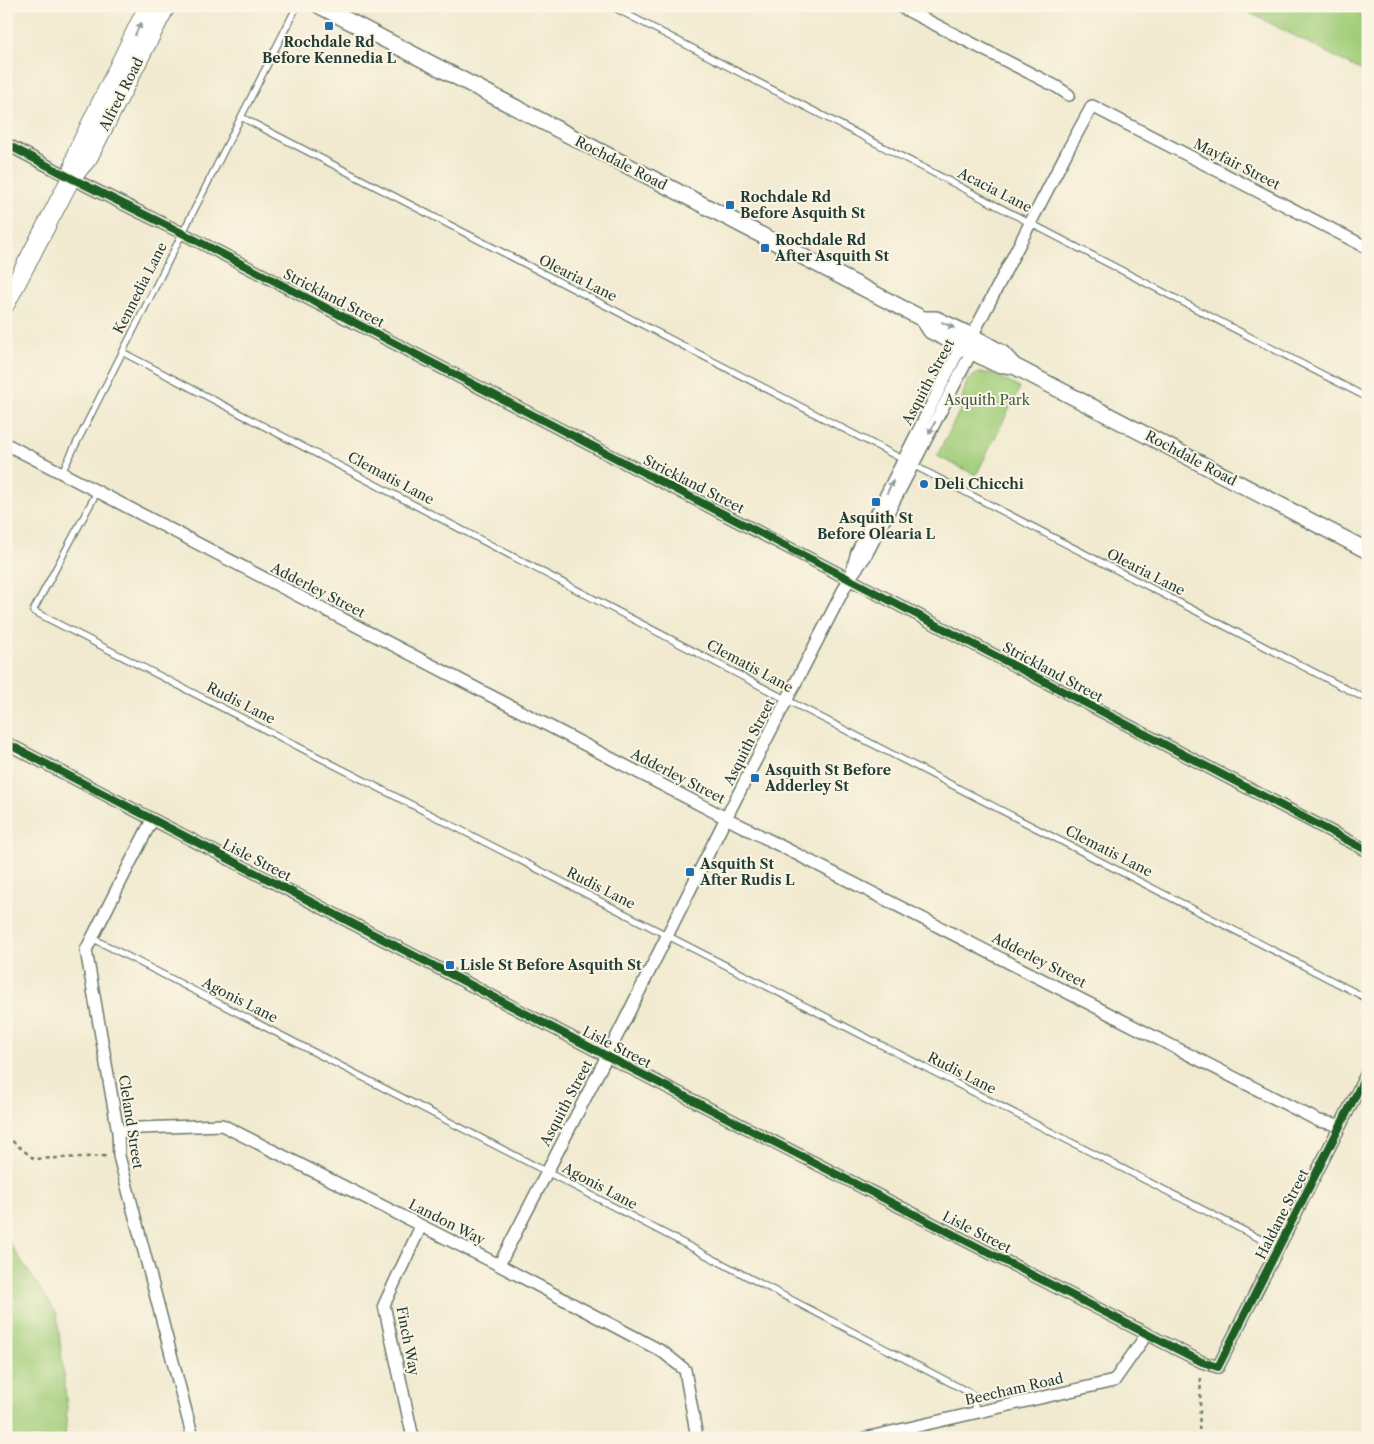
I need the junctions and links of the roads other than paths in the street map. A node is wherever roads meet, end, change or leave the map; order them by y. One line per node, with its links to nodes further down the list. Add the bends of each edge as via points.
1 (148, 6): 11 (main road, Alfred Road, one-way to 1, via 77,152)
2 (166, 6): 11 (main road, Alfred Road, via 88,158)
3 (297, 6): 9 (lane, Kennedia Lane)
4 (320, 6): 16 (main road, Rochdale Road, via 922,319 931,331)
5 (610, 6): 12 (lane, Acacia Lane)
6 (899, 6): 7 (street)
7 (1069, 95)
8 (1092, 106): 12 (street, Asquith Street); 14 (street, Mayfair Street)
9 (241, 117): 13 (lane, Kennedia Lane); 20 (lane, Olearia Lane)
10 (6, 144): 11 (street, Strickland Street)
11 (71, 178): 13 (street, Strickland Street); 15 (main road, Alfred Road)
12 (1030, 222): 16 (street, Asquith Street); 18 (lane, Acacia Lane)
13 (182, 233): 17 (lane, Kennedia Lane); 24 (street, Strickland Street)
14 (1368, 248)
15 (6, 303)
16 (968, 344): 20 (street, Asquith Street); 23 (main road, Rochdale Road, via 996,364 1014,366)
17 (122, 352): 21 (lane, Kennedia Lane); 25 (lane, Clematis Lane)
18 (1368, 398)
19 (6, 444): 21 (street, Adderley Street)
20 (908, 463): 24 (street, Asquith Street, via 857,552); 26 (lane, Olearia Lane)
21 (61, 474): 22 (street, Adderley Street)
22 (97, 492): 28 (street, Adderley Street); 31 (lane, Rudis Lane, via 33,611)
23 (1368, 551)
24 (849, 579): 25 (street, Asquith Street); 30 (street, Strickland Street)
25 (787, 700): 28 (street, Asquith Street); 33 (lane, Clematis Lane)
26 (1368, 700)
27 (6, 743): 29 (street, Lisle Street)
28 (726, 818): 31 (street, Asquith Street); 36 (street, Adderley Street, via 1320,1121)
29 (152, 820): 32 (street, Cleland Street); 34 (street, Lisle Street)
30 (1368, 851)
31 (668, 936): 34 (street, Asquith Street); 40 (lane, Rudis Lane)
32 (92, 938): 37 (street, Cleland Street, via 86,950); 38 (lane, Agonis Lane)
33 (1368, 999)
34 (607, 1056): 38 (street, Asquith Street); 42 (street, Lisle Street)
35 (1368, 1071): 36 (street, Haldane Street)
36 (1340, 1125): 40 (street, Haldane Street)
37 (118, 1132): 39 (street, Landon Way, via 140,1128 222,1125); 45 (street, Cleland Street, via 119,1156)
38 (547, 1172): 41 (street, Asquith Street); 44 (lane, Agonis Lane, via 972,1394)
39 (421, 1226): 41 (street, Landon Way); 46 (street, Finch Way, via 384,1305)
40 (1278, 1248): 43 (street, Haldane Street)
41 (499, 1265): 47 (street, Landon Way, via 663,1352 685,1370)
42 (1147, 1334): 43 (street, Lisle Street); 44 (street, Beecham Road, via 1114,1381)
43 (1218, 1367)
44 (977, 1413): 48 (street, Beecham Road)
45 (193, 1438)
46 (413, 1438)
47 (697, 1438)
48 (865, 1438)

